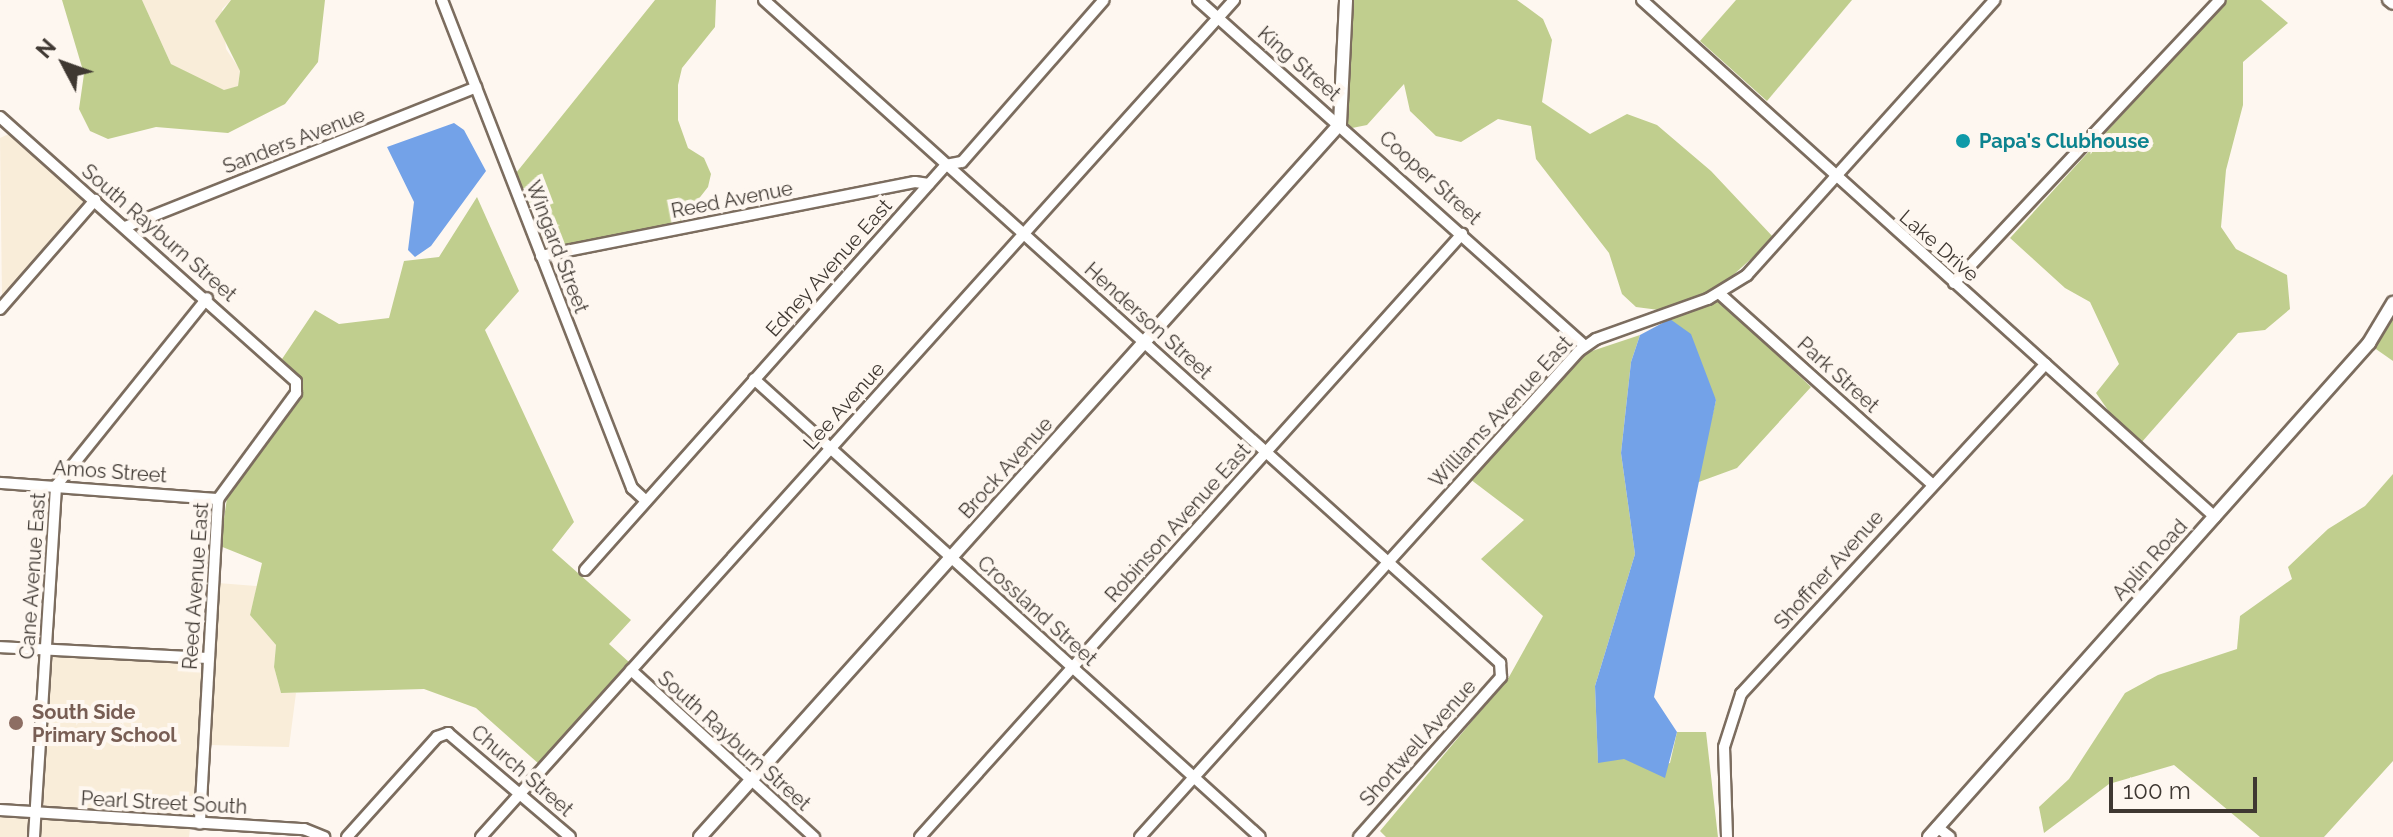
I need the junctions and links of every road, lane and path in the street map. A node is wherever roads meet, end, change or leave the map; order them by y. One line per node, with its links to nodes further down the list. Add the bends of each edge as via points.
1 (442, 0): 13 (street, Wingard Street)
2 (764, 0): 17 (street, Henderson Street)
3 (1104, 0): 17 (street, Edney Avenue East, via 962,162)
4 (1198, 0): 12 (street, King Street)
5 (1234, 0): 12 (street, Lee Avenue)
6 (1346, 0): 15 (street)
7 (1642, 0): 18 (street, Lake Drive)
8 (1995, 0): 18 (street, Williams Avenue East)
9 (2220, 0): 25 (street)
10 (2388, 0): 11 (street)
11 (2393, 4)
12 (1218, 18): 15 (street, King Street); 23 (street, Lee Avenue)
13 (476, 87): 21 (street, Sanders Avenue); 24 (street, Wingard Street)
14 (0, 117): 16 (street, South Rayburn Street)
15 (1340, 124): 22 (street, Cooper Street); 30 (street, Brock Avenue)
16 (5, 128): 20 (street, South Rayburn Street)
17 (946, 165): 19 (street, Edney Avenue East); 23 (street, Henderson Street)
18 (1835, 177): 25 (street, Lake Drive); 26 (street, Williams Avenue East, via 1757,266)
19 (929, 184): 24 (street, Reed Avenue, via 900,185); 34 (street, Edney Avenue East)
20 (95, 200): 21 (street, South Rayburn Street); 29 (street)
21 (125, 227): 27 (street, South Rayburn Street)
22 (1462, 234): 31 (street, Cooper Street); 36 (street, Robinson Avenue East)
23 (1024, 235): 30 (street, Henderson Street); 35 (street, Lee Avenue)
24 (541, 256): 41 (street, Wingard Street, via 632,488)
25 (1954, 283): 32 (street, Lake Drive)
26 (1720, 294): 31 (street, Williams Avenue East); 38 (street, Park Street)
27 (207, 298): 33 (street, South Rayburn Street); 39 (street, Cane Avenue East)
28 (2393, 303): 42 (street, Aplin Road, via 2374,337)
29 (0, 309)
30 (1146, 343): 36 (street, Henderson Street); 43 (street, Brock Avenue)
31 (1585, 346): 44 (street, Williams Avenue East)
32 (2045, 364): 38 (street, Shoffner Avenue); 42 (street, Lake Drive)
33 (292, 377): 40 (street, Reed Avenue East, via 296,393)
34 (754, 379): 35 (street, Crossland Street); 41 (street, Edney Avenue East)
35 (830, 449): 43 (street, Crossland Street); 50 (street, Lee Avenue)
36 (1267, 451): 44 (street, Henderson Street); 49 (street, Robinson Avenue East)
37 (0, 483): 39 (street, Amos Street)
38 (1932, 484): 71 (street, Shoffner Avenue, via 1741,694 1724,747)
39 (56, 486): 40 (street, Amos Street); 47 (street, Cane Avenue East)
40 (218, 499): 48 (street, Reed Avenue East)
41 (646, 501): 45 (street, Edney Avenue East)
42 (2215, 517): 58 (street, Aplin Road)
43 (951, 558): 49 (street, Crossland Street); 53 (street, Brock Avenue)
44 (1388, 562): 51 (street, Henderson Street, via 1497,659); 52 (street, Williams Avenue East)
45 (585, 570)
46 (0, 647): 47 (street)
47 (46, 649): 48 (street); 56 (street, Cane Avenue East)
48 (208, 658): 57 (street, Reed Avenue East)
49 (1073, 668): 52 (street, Crossland Street); 67 (street, Robinson Avenue East)
50 (631, 670): 53 (street, South Rayburn Street); 54 (street, Lee Avenue)
51 (1503, 672): 70 (street, Shortwell Avenue)
52 (1194, 776): 68 (street, Williams Avenue East); 69 (street, Crossland Street)
53 (751, 780): 65 (street, Brock Avenue); 66 (street, South Rayburn Street)
54 (521, 793): 62 (street, Church Street, via 450,734 437,737); 63 (street, Lee Avenue); 64 (street, Church Street)
55 (0, 810): 56 (street, Pearl Street South)
56 (36, 813): 57 (street, Pearl Street South); 59 (street, Cane Avenue East)
57 (198, 824): 60 (street, Reed Avenue East); 61 (street, Pearl Street South, via 304,829)
58 (1933, 832): 72 (street)
59 (34, 837)
60 (195, 837)
61 (324, 837)
62 (347, 837)
63 (481, 837)
64 (570, 837)
65 (700, 837)
66 (814, 837)
67 (920, 837)
68 (1140, 837)
69 (1260, 837)
70 (1359, 837)
71 (1727, 837)
72 (1950, 837)

